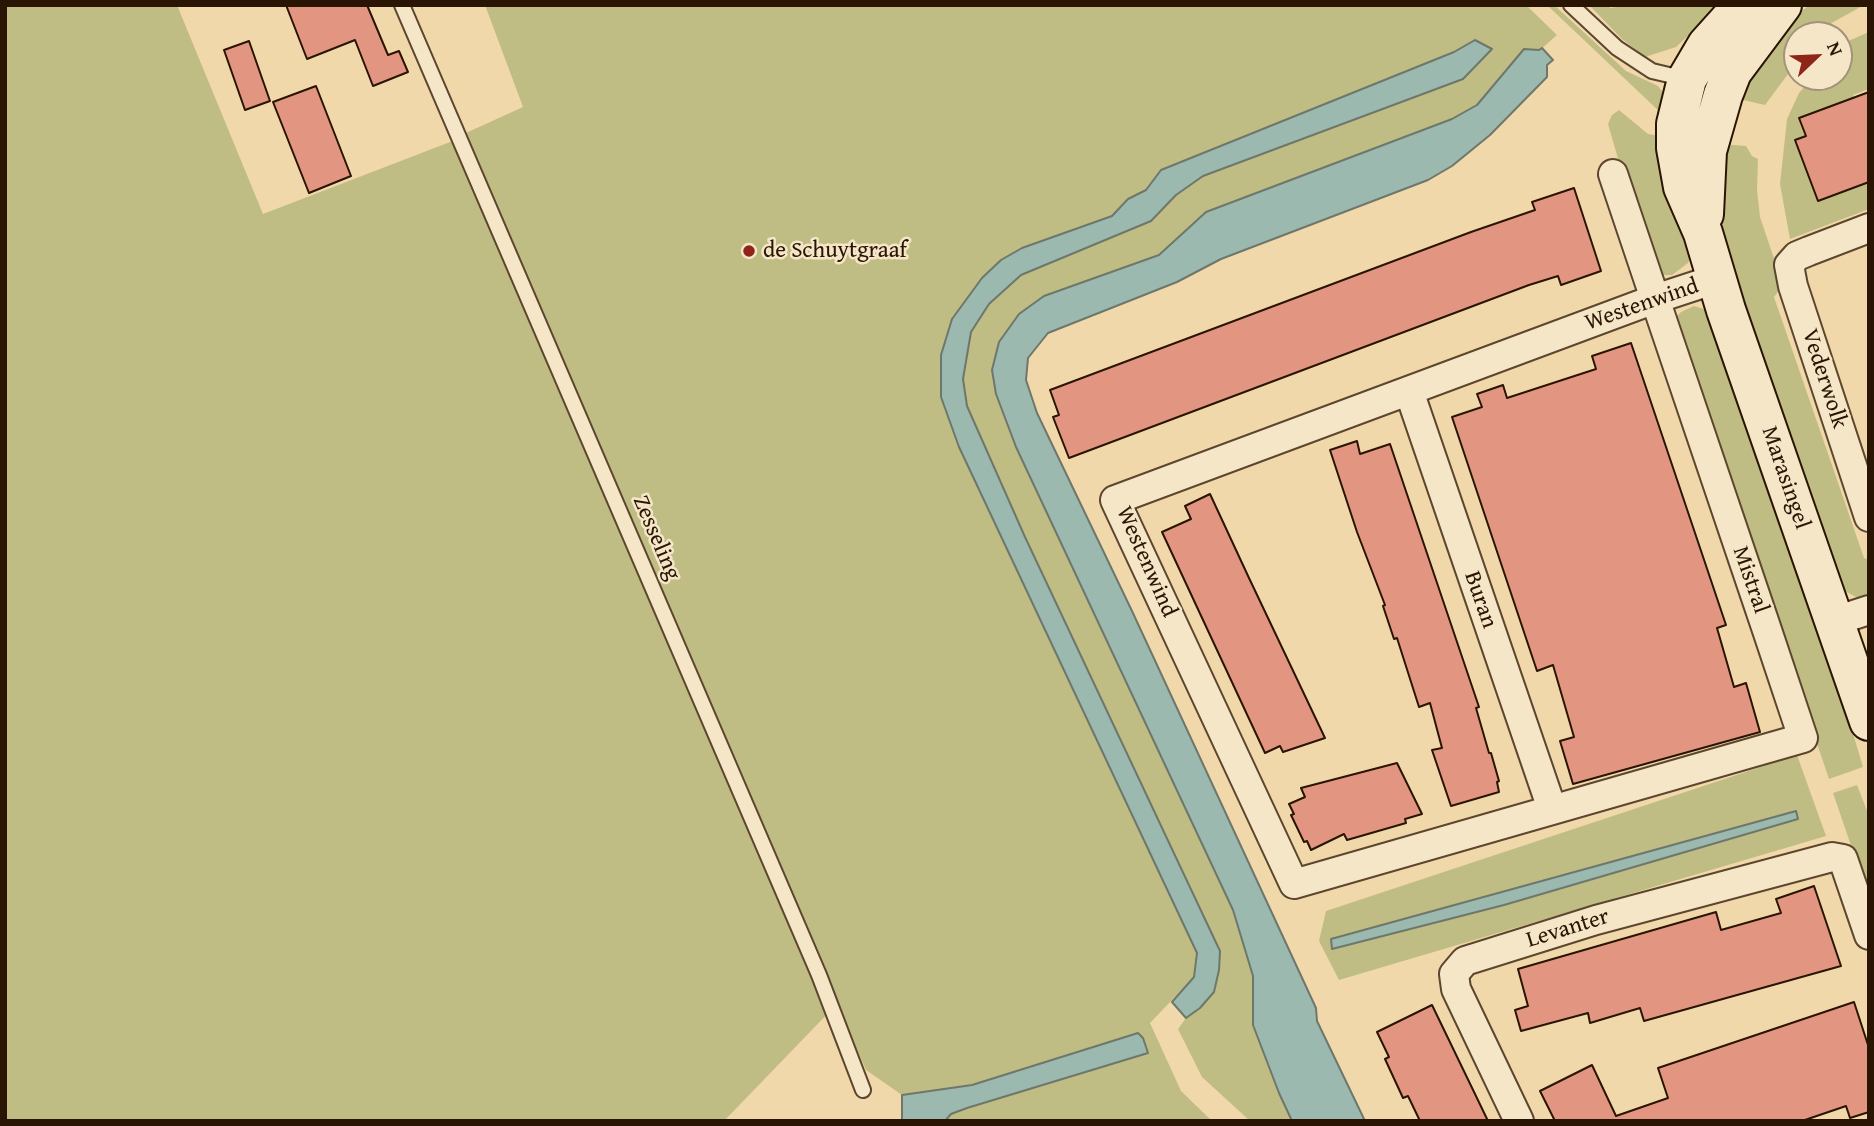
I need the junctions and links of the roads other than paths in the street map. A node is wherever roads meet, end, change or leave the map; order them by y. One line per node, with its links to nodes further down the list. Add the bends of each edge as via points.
1 (402, 5): 16 (lane, Zesseling, via 819,975)
2 (1571, 5): 5 (lane, via 1618,48 1652,71)
3 (1743, 5): 5 (street, Marasingel, via 1707,45)
4 (1782, 5): 5 (street, Marasingel, via 1732,72)
5 (1705, 87): 8 (street, Marasingel, via 1676,124 1676,148 1683,187)
6 (1613, 174): 9 (street, Mistral)
7 (1869, 228): 11 (street, Vederwolk, via 1797,256 1789,265)
8 (1716, 279): 9 (street, Westenwind); 12 (street, Marasingel)
9 (1655, 299): 10 (street, Westenwind); 14 (street, Mistral, via 1803,738)
10 (1409, 391): 14 (street, Buran); 14 (street, Westenwind, via 1115,500 1294,884)
11 (1869, 517)
12 (1852, 615): 13 (street, Marasingel)
13 (1869, 721)
14 (1552, 808)
15 (1869, 935): 17 (street, Levanter, via 1843,859 1832,857 1596,919 1465,961 1454,974 1455,989)
16 (863, 1090)
17 (1519, 1121)

